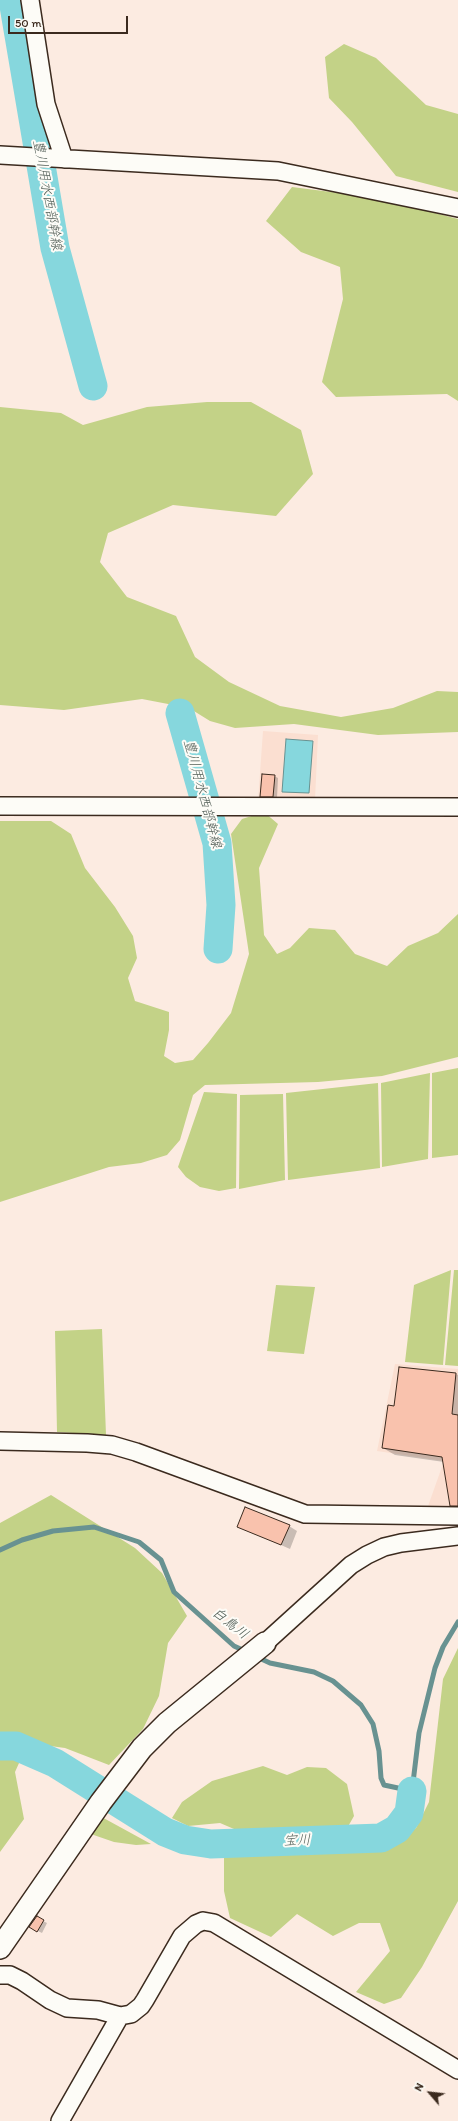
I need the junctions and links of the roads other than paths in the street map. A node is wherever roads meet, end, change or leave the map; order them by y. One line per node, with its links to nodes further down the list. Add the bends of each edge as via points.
1 (30, 0): 3 (street, via 46,104)
2 (0, 155): 3 (street)
3 (59, 159): 4 (street, via 278,171)
4 (458, 208)
5 (0, 806): 6 (street)
6 (458, 807)
7 (0, 1441): 8 (street, via 112,1445 305,1514)
8 (458, 1516)
9 (458, 1536): 10 (street, via 401,1543 367,1555 351,1565)
10 (265, 1643): 11 (street, via 167,1723 142,1748 101,1802)
11 (0, 1948)
12 (0, 1975): 13 (street, via 10,1975 22,1980 50,2000 67,2008 98,2010)
13 (120, 2016): 14 (street, via 130,2014 141,2006 182,1936 196,1924 204,1921 214,1923); 15 (street)
14 (458, 2070)
15 (60, 2121)

